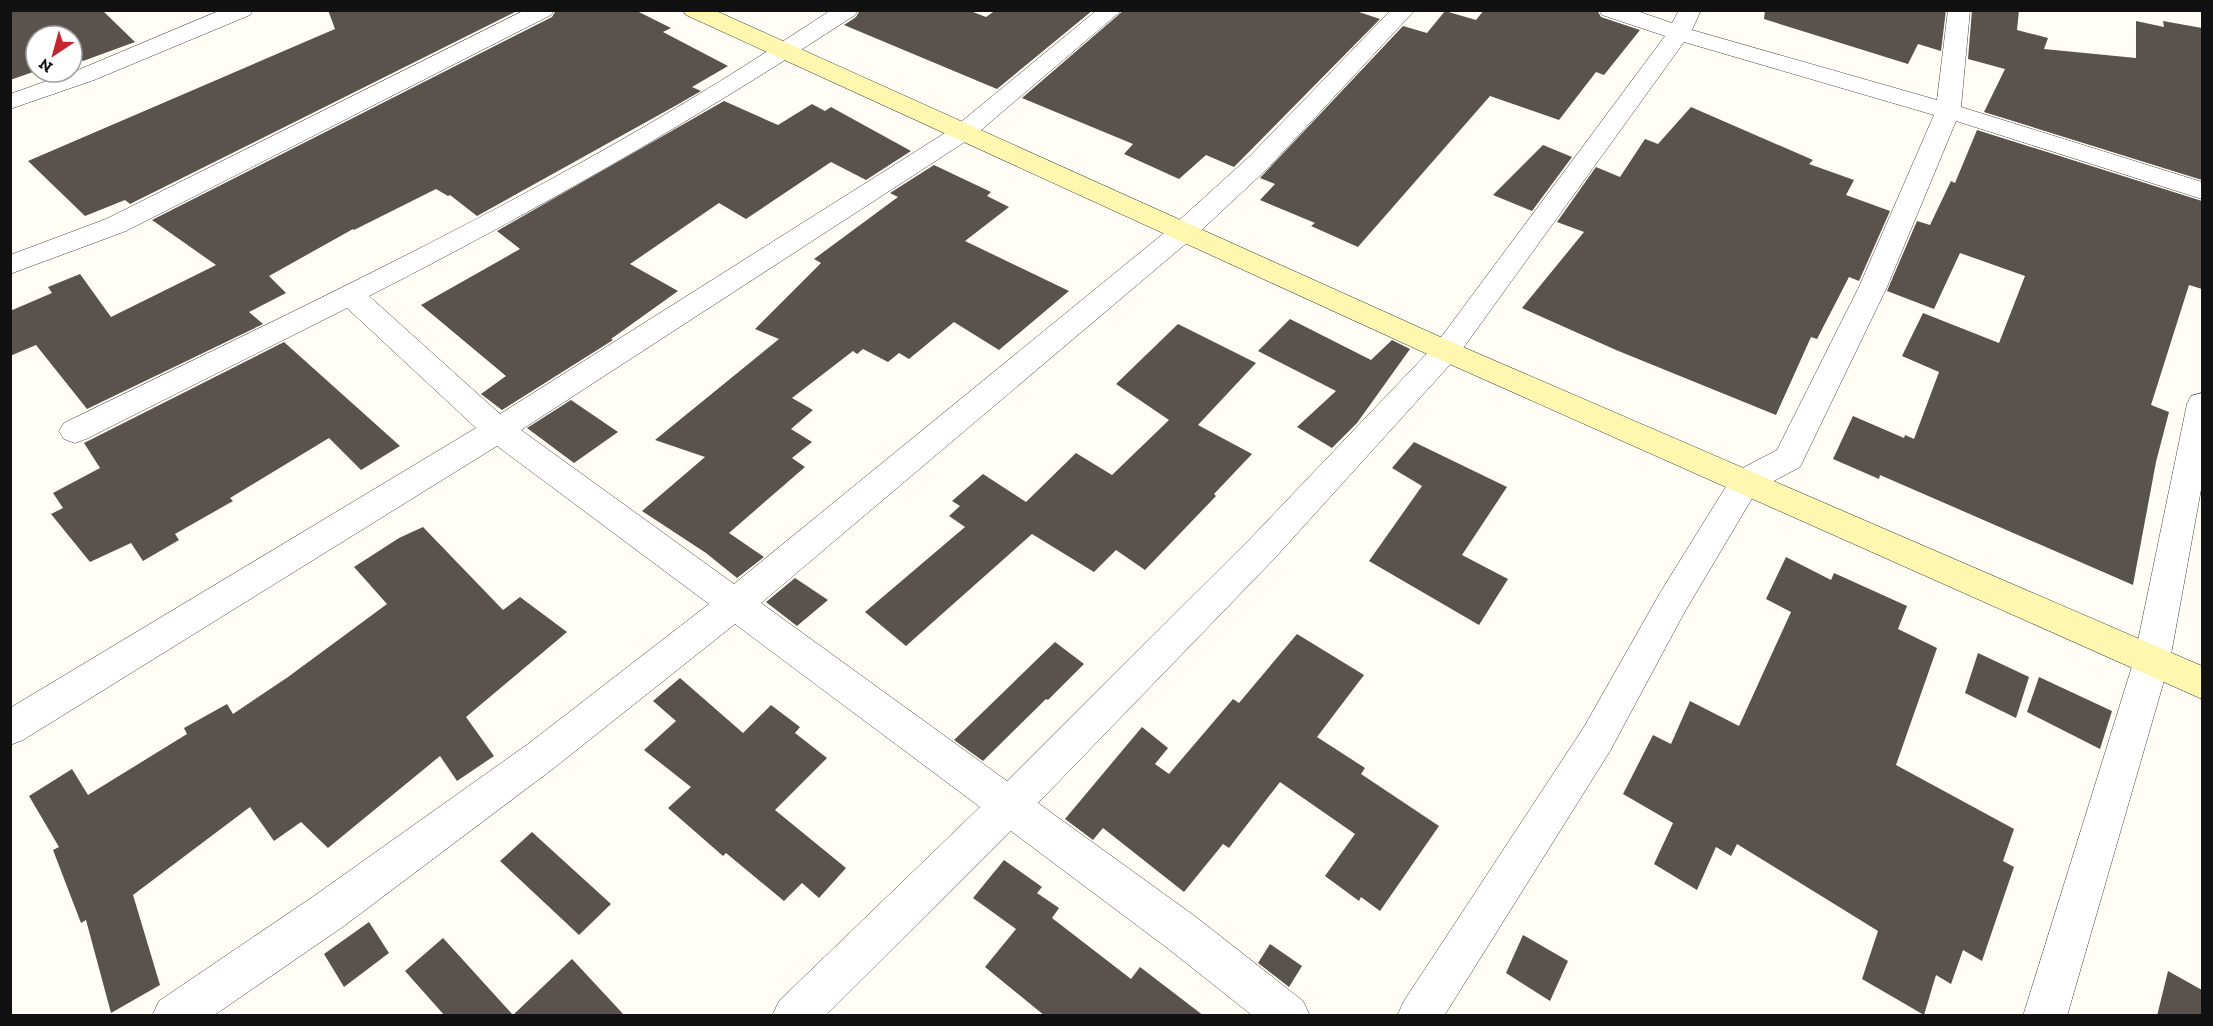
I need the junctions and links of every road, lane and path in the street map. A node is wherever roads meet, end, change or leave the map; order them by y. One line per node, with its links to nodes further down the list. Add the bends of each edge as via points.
1 (242, 10): 11 (street)
2 (543, 10): 16 (street, via 116,225)
3 (694, 10): 10 (main road)
4 (847, 10): 10 (street)
5 (1111, 10): 13 (street)
6 (1404, 10): 15 (street, via 1259,162)
7 (1610, 10): 9 (street)
8 (1959, 10): 12 (street)
9 (1685, 22): 12 (street); 18 (street)
10 (788, 51): 13 (main road); 17 (street, via 592,166)
11 (10, 102)
12 (1947, 111): 14 (street); 22 (street, via 1873,287 1789,458)
13 (964, 131): 15 (main road); 20 (street)
14 (2202, 191)
15 (1185, 230): 18 (main road); 23 (street)
16 (10, 265)
17 (349, 294): 20 (street); 21 (street)
18 (1446, 351): 22 (main road); 27 (street, via 1261,550)
19 (2202, 404): 24 (street)
20 (498, 430): 23 (street); 26 (street)
21 (75, 431)
22 (1746, 481): 24 (main road); 31 (street, via 1672,603 1597,739)
23 (735, 604): 27 (street); 28 (street, via 541,756 329,911)
24 (2152, 660): 25 (main road); 32 (street)
25 (2202, 683)
26 (10, 728)
27 (1009, 806): 29 (street); 30 (street)
28 (174, 1016)
29 (794, 1016)
30 (1288, 1016)
31 (1419, 1016)
32 (2046, 1016)

